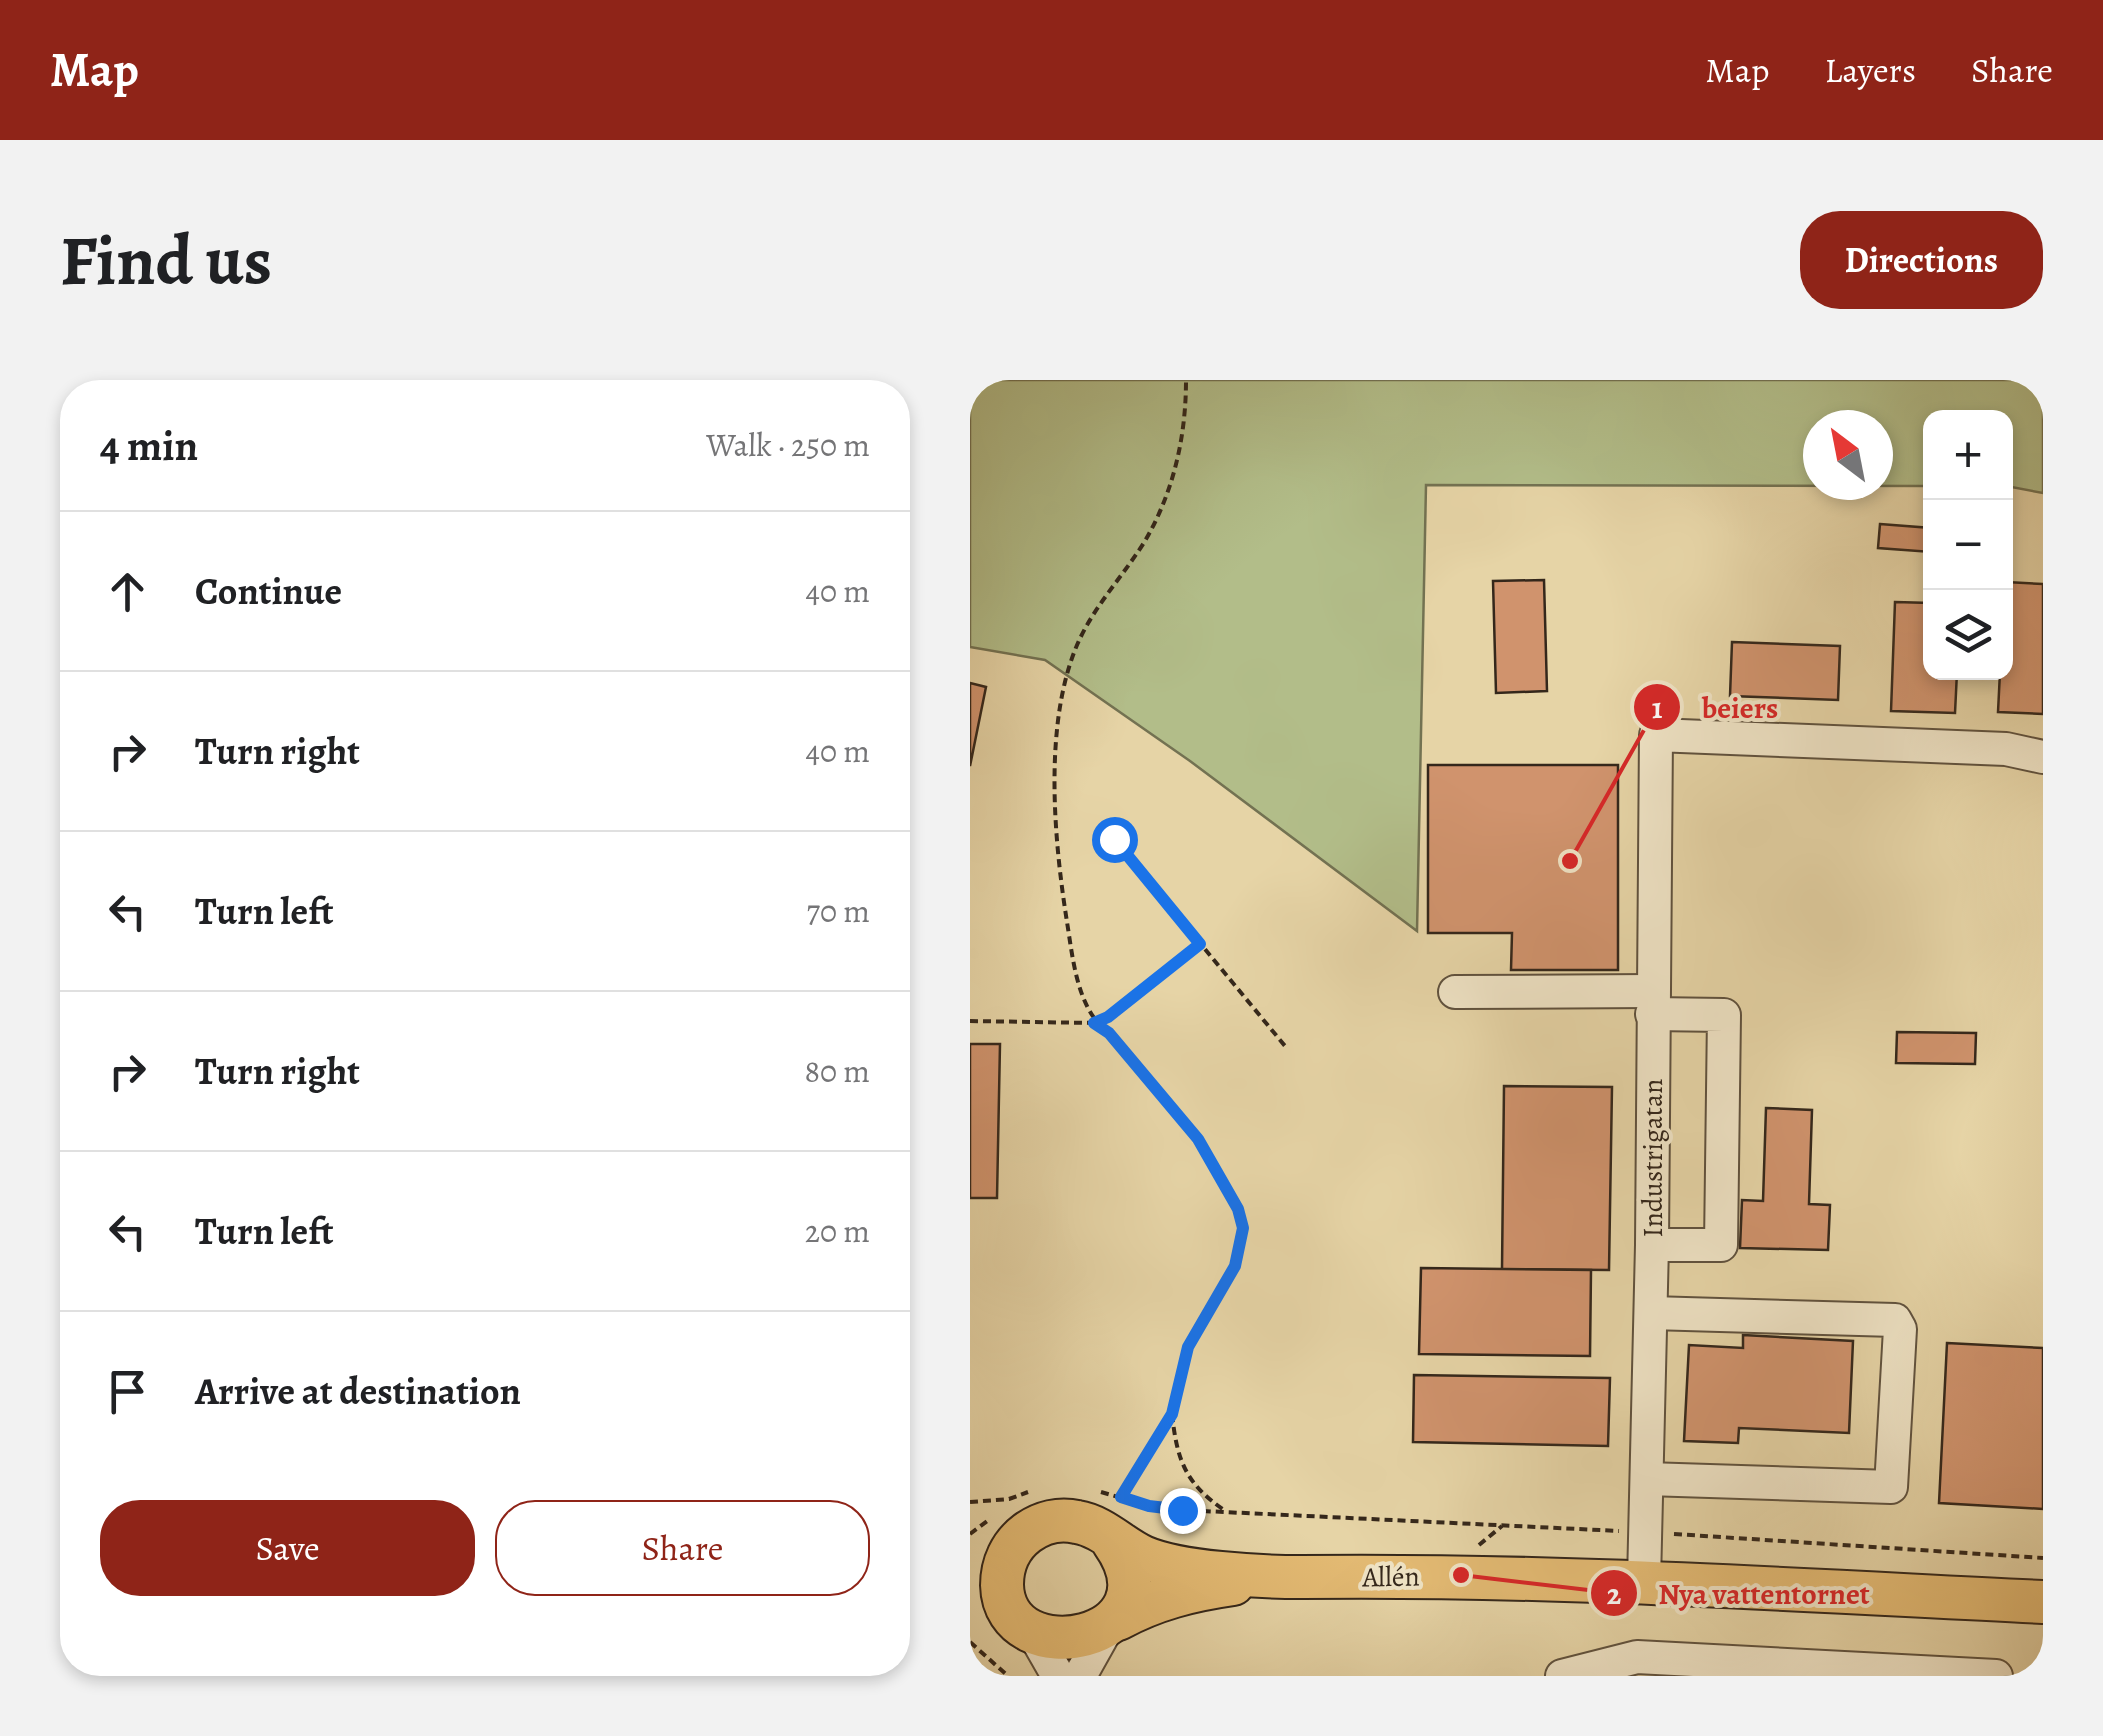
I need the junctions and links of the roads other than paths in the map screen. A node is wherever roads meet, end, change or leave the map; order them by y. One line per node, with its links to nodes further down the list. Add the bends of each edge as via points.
1 (2043, 757): 3 (street, Industrigatan, via 2006,749 1656,735)
2 (1455, 992): 3 (street)
3 (1652, 1002): 4 (street, Industrigatan); 4 (street, via 1724,1015 1721,1245)
4 (1652, 1245): 5 (street, Industrigatan)
5 (1651, 1314): 6 (street, Industrigatan); 6 (street, via 1894,1320 1900,1329 1891,1487)
6 (1647, 1478): 11 (street, Industrigatan)
7 (1004, 1523): 8 (main road, via 1033,1529 1082,1522); 9 (main road); 15 (main road, via 1002,1580)
8 (1113, 1542): 10 (main road, Allén, via 1148,1559); 14 (main road, via 1128,1586)
9 (970, 1569)
10 (1278, 1577): 11 (main road, Allén); 14 (main road, Allén, via 1148,1602)
11 (1644, 1581): 13 (main road, Allén)
12 (970, 1602): 15 (main road)
13 (2043, 1602)
14 (1110, 1627): 15 (main road, via 1072,1647); 18 (street)
15 (1035, 1645)
16 (1739, 1669): 17 (street); 19 (street, via 1637,1657)
17 (1961, 1675): 20 (street)
18 (1080, 1676)
19 (1562, 1676)
20 (1996, 1676)

